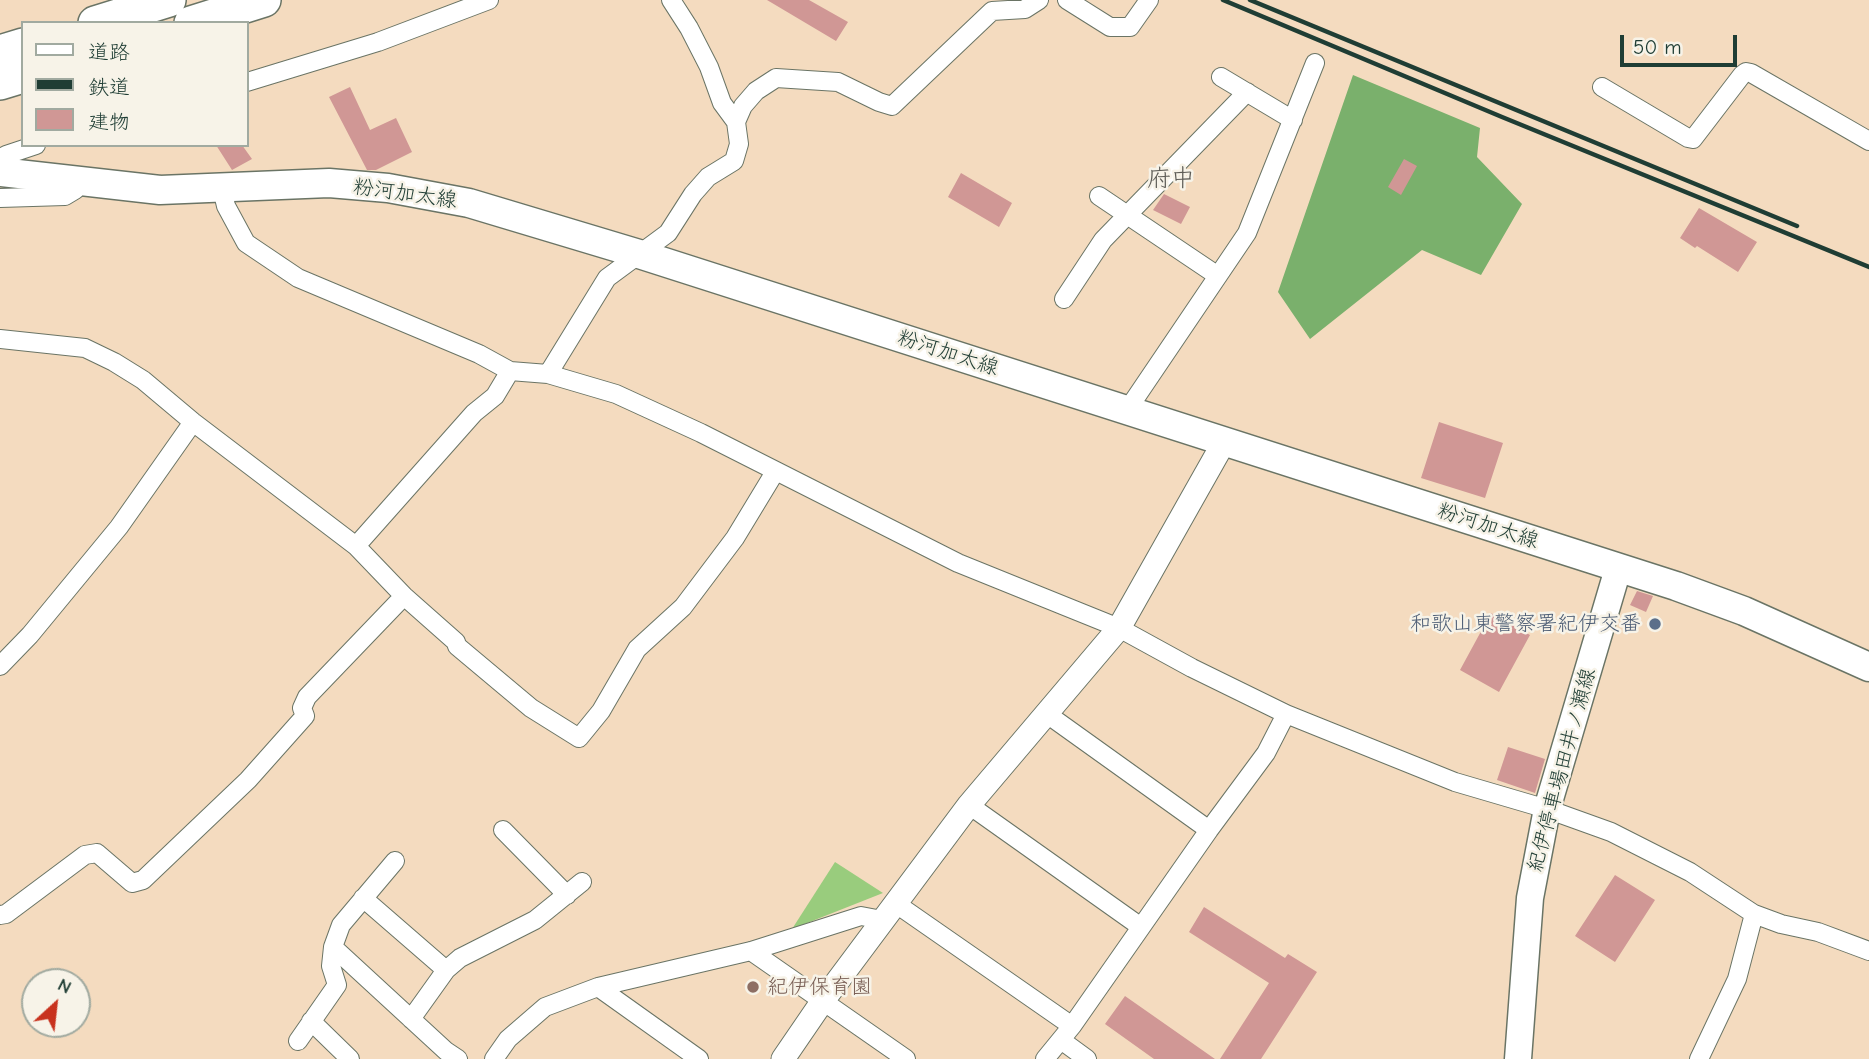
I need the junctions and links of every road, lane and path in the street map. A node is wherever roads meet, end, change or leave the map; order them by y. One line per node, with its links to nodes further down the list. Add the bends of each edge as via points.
1 (169, 0): 8 (highway)
2 (264, 0): 9 (highway)
3 (489, 0): 15 (street, via 378,42)
4 (671, 0): 20 (street)
5 (1039, 0): 20 (street, via 1025,9 992,10 892,106 838,82 776,78 756,91)
6 (1067, 0): 7 (street, via 1110,27 1130,27)
7 (1149, 0)
8 (101, 21)
9 (197, 21)
10 (21, 46): 11 (highway)
11 (0, 52)
12 (1315, 63): 19 (street)
13 (1221, 76): 18 (street)
14 (21, 77): 16 (highway)
15 (248, 82)
16 (0, 83)
17 (1602, 86): 21 (street, via 1693,139 1742,75 1751,73)
18 (1247, 92): 19 (street); 29 (street)
19 (1293, 120): 31 (street, via 1247,233)
20 (736, 122): 30 (street, via 739,144 734,161 708,177 668,233)
21 (1869, 141)
22 (30, 147): 23 (street)
23 (0, 160)
24 (0, 172): 25 (main road, 粉河加太線)
25 (79, 181): 26 (main road, 粉河加太線, via 160,190); 28 (street, via 65,196)
26 (222, 189): 30 (main road, 粉河加太線, via 329,183 388,188 469,203); 34 (street, via 246,243 298,278)
27 (1099, 196): 29 (street)
28 (0, 198)
29 (1126, 215): 31 (street); 32 (street, via 1103,240)
30 (639, 254): 35 (street, via 607,278); 36 (main road, 粉河加太線)
31 (1218, 276): 36 (street)
32 (1065, 299)
33 (0, 339): 37 (street, via 85,348 143,380)
34 (510, 371): 35 (street); 40 (street, via 495,396 474,413)
35 (548, 374): 39 (street, via 616,394)
36 (1128, 409): 38 (main road, 粉河加太線)
37 (194, 422): 40 (street); 44 (street, via 120,527)
38 (1224, 442): 41 (main road, 粉河加太線); 43 (street)
39 (775, 472): 42 (street, via 735,538 683,607 637,649 601,711 579,738 531,708); 43 (street, via 958,564)
40 (356, 546): 42 (street)
41 (1618, 569): 45 (main road, 粉河加太線, via 1745,611); 49 (main road, 紀伊停車場田井ノ瀬線)
42 (404, 596): 56 (street, via 307,697 302,708 305,716 248,779 143,880 132,883 97,853 85,855)
43 (1119, 628): 46 (street); 47 (street)
44 (0, 666)
45 (1869, 667)
46 (1286, 713): 49 (street, via 1455,782); 51 (street, via 1266,752)
47 (1047, 714): 48 (street); 51 (street)
48 (969, 805): 57 (street); 59 (street)
49 (1548, 809): 58 (street, via 1622,838 1690,872); 78 (main road, 紀伊停車場田井ノ瀬線, via 1530,898)
50 (502, 830): 54 (street)
51 (1209, 830): 59 (street)
52 (395, 861): 55 (street)
53 (582, 883): 54 (street)
54 (567, 895): 63 (street, via 535,920 460,958)
55 (363, 898): 60 (street, via 341,925); 63 (street)
56 (2, 909)
57 (889, 912): 61 (street, via 861,916); 65 (street); 68 (street)
58 (1755, 914): 62 (street); 79 (street, via 1737,979)
59 (1140, 927): 68 (street)
60 (333, 947): 66 (street); 67 (street, via 331,966 337,985)
61 (751, 951): 64 (street); 65 (street)
62 (1869, 951)
63 (446, 970): 66 (street)
64 (598, 987): 72 (street, via 545,1007); 73 (street)
65 (822, 1002): 74 (street); 75 (street)
66 (411, 1019): 70 (street)
67 (311, 1021): 69 (street); 71 (street)
68 (1066, 1033): 76 (street); 77 (street)
69 (298, 1041)
70 (447, 1056)
71 (349, 1059)
72 (494, 1059)
73 (699, 1059)
74 (783, 1059)
75 (906, 1059)
76 (1045, 1059)
77 (1087, 1059)
78 (1518, 1059)
79 (1699, 1059)

